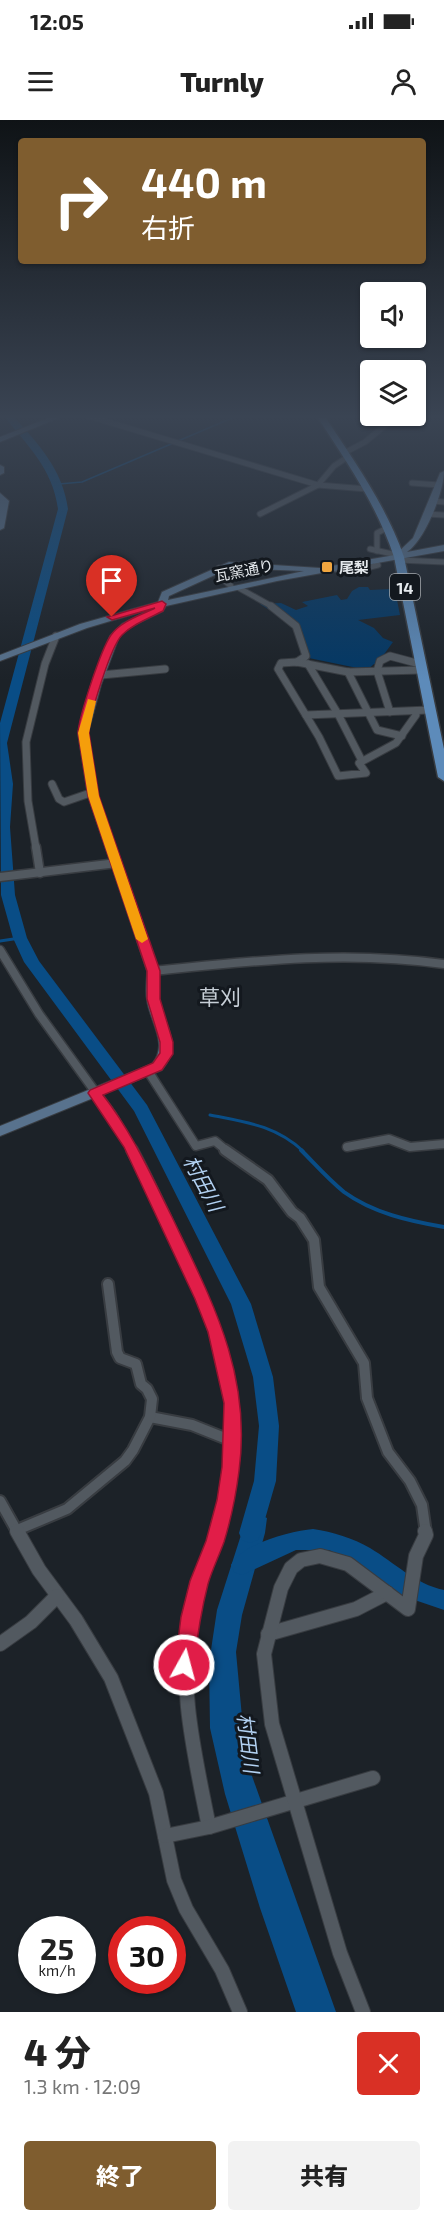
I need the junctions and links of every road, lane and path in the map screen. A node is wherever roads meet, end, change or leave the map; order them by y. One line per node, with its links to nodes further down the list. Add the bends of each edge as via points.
1 (5, 503): 8 (street)
2 (281, 503): 5 (street)
3 (375, 503): 9 (main road, 14)
4 (432, 503): 6 (street)
5 (260, 514)
6 (426, 514): 7 (street); 12 (street, via 417,539)
7 (444, 515)
8 (0, 528)
9 (389, 528): 12 (main road, 14); 12 (street, via 377,533 373,550)
10 (444, 546): 11 (street, 瓦窯通り); 12 (street, 瓦窯通り)
11 (423, 552): 12 (street, 瓦窯通り); 13 (street)
12 (398, 557): 13 (street); 16 (street, 瓦窯通り); 17 (street, 瓦窯通り); 23 (main road, 14)
13 (434, 561): 14 (street)
14 (444, 562)
15 (219, 568): 16 (street, via 238,564); 17 (street, via 220,577); 18 (street, via 167,593)
16 (316, 569): 17 (street, 瓦窯通り)
17 (235, 587): 18 (street, 瓦窯通り); 21 (street, via 283,613 295,624 306,656)
18 (161, 602): 19 (street, 瓦窯通り); 27 (street, via 160,609 125,626 115,636)
19 (54, 634): 20 (street, 瓦窯通り); 40 (street, via 26,742 28,801)
20 (0, 656)
21 (297, 662): 22 (street); 33 (street, via 281,663 278,669)
22 (308, 664): 26 (street); 32 (street)
23 (421, 667): 25 (street); 25 (street, via 386,656); 28 (main road, 14)
24 (165, 669): 27 (street)
25 (377, 671): 26 (street); 30 (street)
26 (348, 672): 31 (street)
27 (100, 675): 38 (street, via 84,724)
28 (429, 710): 29 (street); 36 (main road, 14)
29 (416, 711): 30 (street); 34 (street)
30 (390, 712): 31 (street)
31 (370, 713): 32 (street); 34 (street, via 380,733)
32 (338, 714): 33 (street); 35 (street)
33 (306, 715): 35 (street, via 338,776 366,773 359,763)
34 (402, 736): 35 (street)
35 (362, 761)
36 (444, 777)
37 (52, 784): 38 (street, via 64,802)
38 (93, 792): 39 (street)
39 (117, 863): 40 (street); 44 (street)
40 (40, 873): 41 (street)
41 (0, 876)
42 (0, 950): 46 (street, via 43,1022)
43 (444, 964): 44 (street, via 383,957 325,958)
44 (153, 971): 45 (street, via 153,999 166,1054 162,1063)
45 (148, 1071): 46 (street); 55 (street, via 196,1146 215,1141 268,1180 314,1240 319,1287 364,1363 367,1398 388,1452 422,1505 426,1535 416,1556 408,1609)
46 (95, 1093): 47 (street); 52 (street, via 131,1147 216,1332 233,1403)
47 (0, 1131)
48 (444, 1144): 49 (street, via 410,1147 389,1139)
49 (347, 1147)
50 (108, 1284): 51 (street, via 117,1352 120,1358 136,1364 141,1384 152,1400)
51 (150, 1417): 52 (street, via 192,1425); 54 (street, via 125,1461 67,1509)
52 (232, 1441): 61 (street, via 226,1500 199,1581 184,1665 190,1734)
53 (0, 1501): 54 (street)
54 (17, 1530): 56 (street)
55 (387, 1593): 57 (street, via 356,1609); 57 (street, via 348,1564 333,1558 301,1560 285,1578)
56 (57, 1596): 58 (street, via 31,1622); 62 (street, via 111,1678 156,1793)
57 (268, 1634): 60 (street, via 264,1654 272,1724)
58 (0, 1644)
59 (373, 1778): 60 (street)
60 (295, 1803): 61 (street); 64 (street, via 340,1953)
61 (210, 1827): 62 (street)
62 (165, 1836): 63 (street, via 174,1880 186,1909 222,1970)
63 (240, 2012)
64 (363, 2012)

